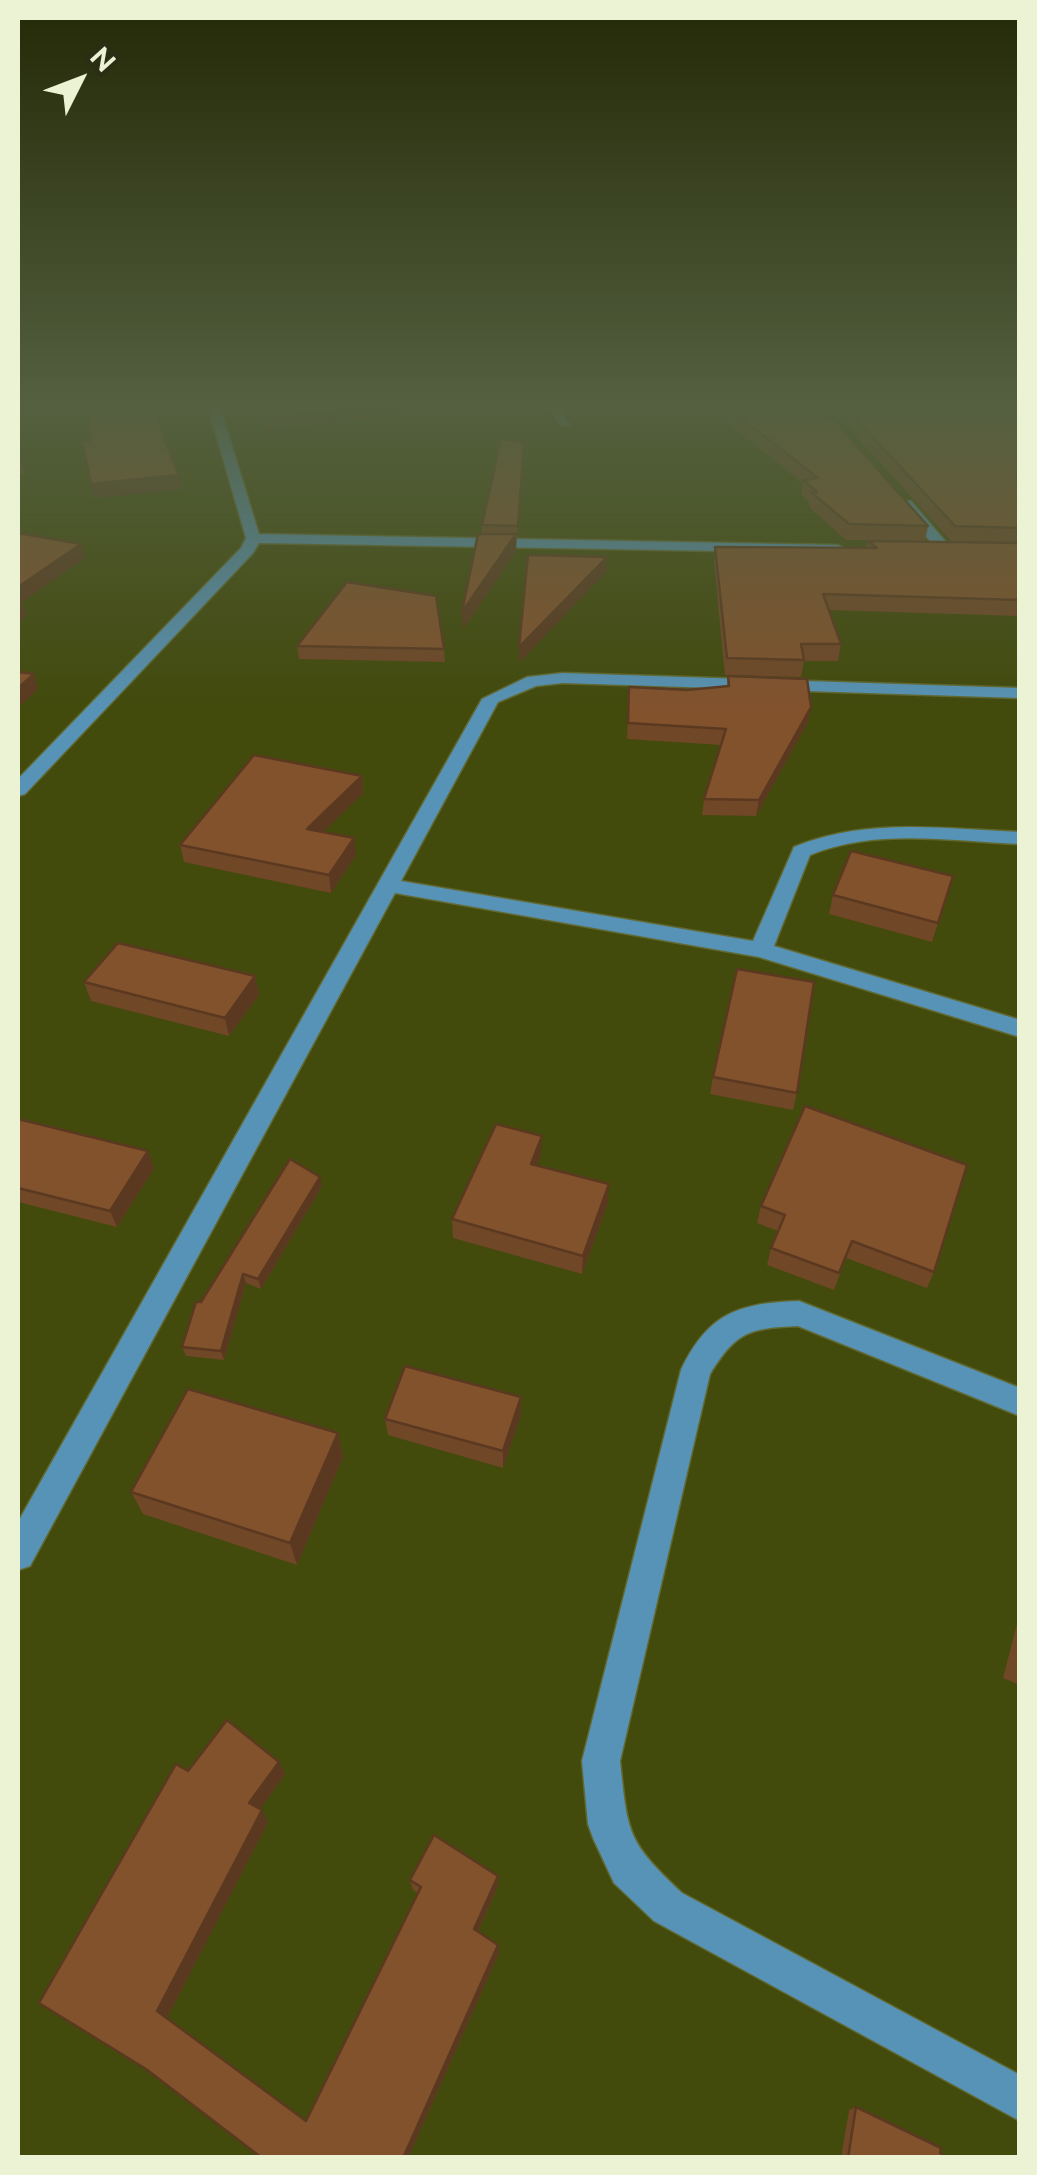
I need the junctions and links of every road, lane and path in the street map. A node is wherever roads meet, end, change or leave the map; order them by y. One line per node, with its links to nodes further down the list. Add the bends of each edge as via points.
1 (244, 508): 3 (street)
2 (910, 508): 6 (street)
3 (253, 538): 4 (street); 9 (street, via 240,562)
4 (847, 549)
5 (926, 550): 6 (street)
6 (946, 550): 7 (street)
7 (964, 551)
8 (1020, 693): 11 (street, via 533,681 491,699)
9 (18, 790)
10 (1020, 838): 12 (street, via 852,834 823,840 802,851)
11 (392, 886): 12 (street); 15 (street)
12 (761, 950): 13 (street)
13 (1020, 1029)
14 (1020, 1402): 16 (street, via 799,1313 754,1315 719,1334 696,1370 601,1761 607,1824 628,1868 668,1906)
15 (18, 1554)
16 (1020, 2099)

